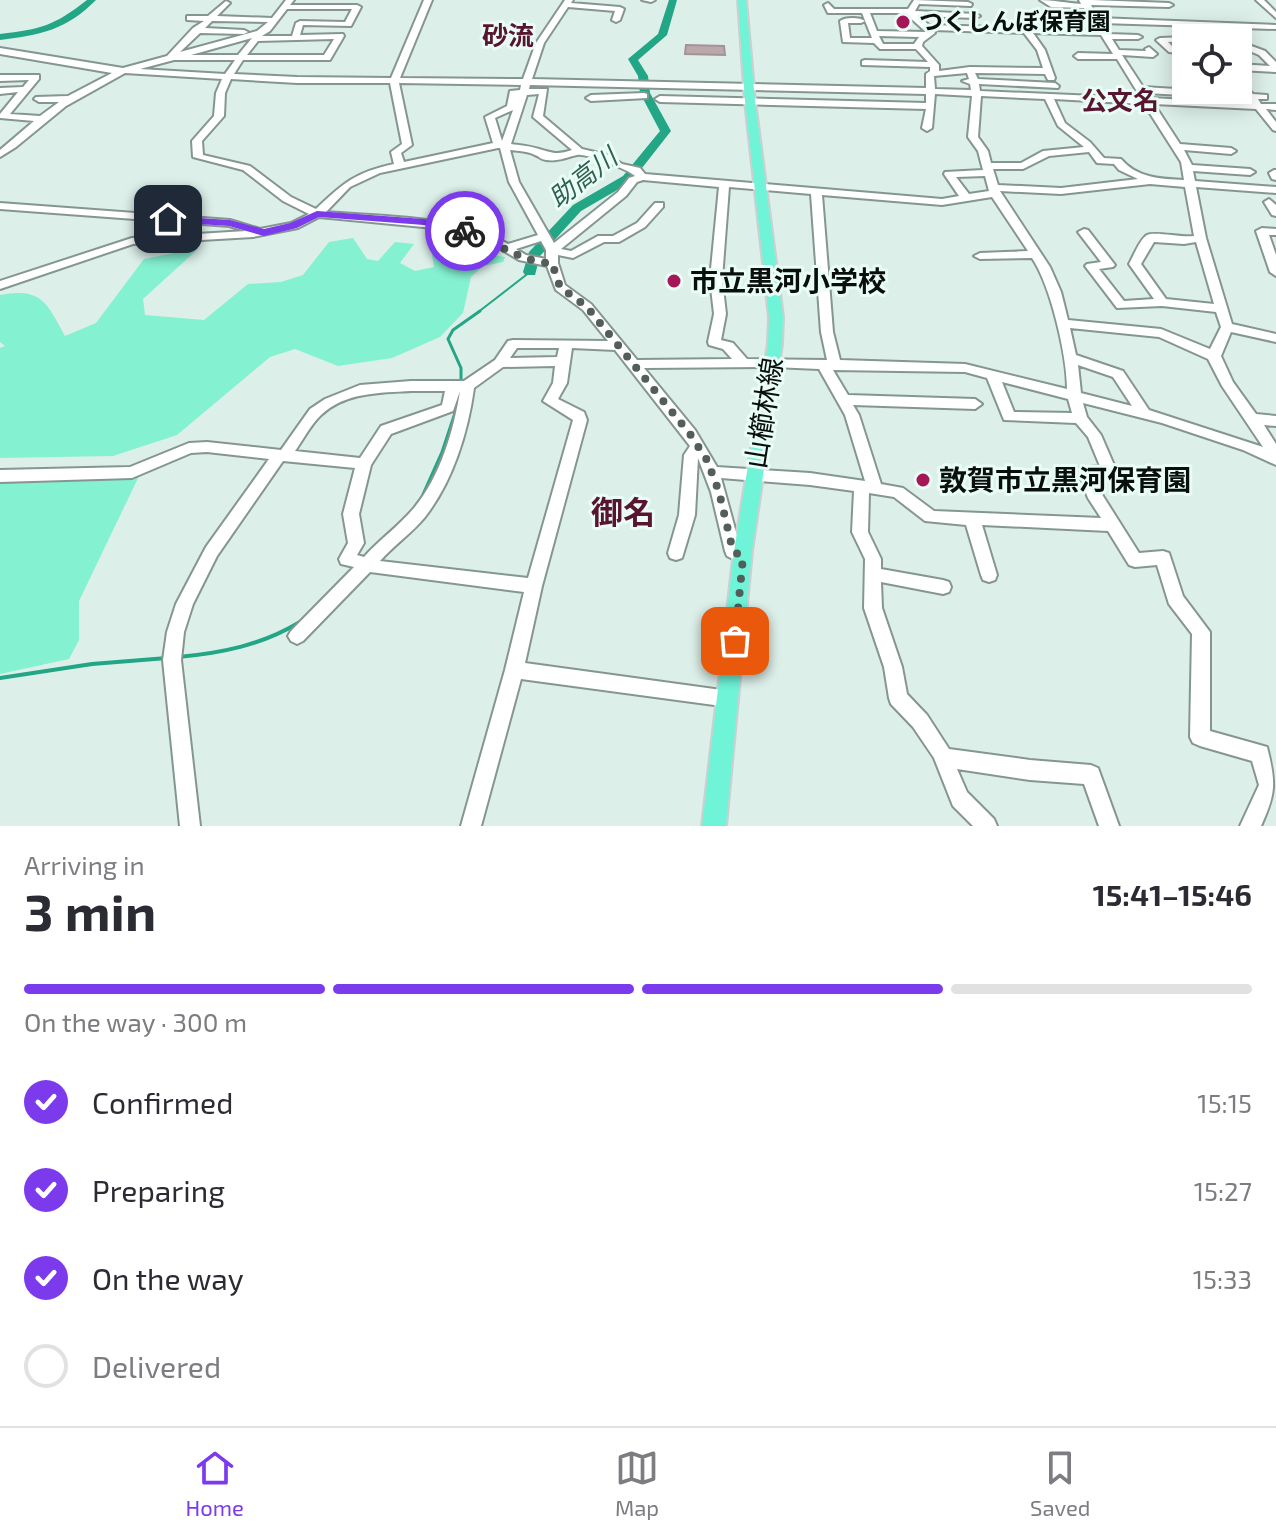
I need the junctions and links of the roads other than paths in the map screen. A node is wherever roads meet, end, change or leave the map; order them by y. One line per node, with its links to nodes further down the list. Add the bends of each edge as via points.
1 (428, 0): 62 (street)
2 (742, 0): 73 (main road, 山櫛林線)
3 (859, 0): 15 (street, via 828,5 831,11)
4 (1044, 0): 13 (street, via 1051,5)
5 (1260, 0): 19 (street)
6 (918, 1): 7 (street); 16 (street)
7 (966, 2): 18 (street)
8 (1151, 2): 11 (street); 13 (street)
9 (226, 3): 20 (street)
10 (567, 3): 14 (street); 67 (street, via 540,43)
11 (1170, 3): 27 (street)
12 (288, 4): 23 (street); 38 (street, via 357,7 348,24 300,23)
13 (1086, 5): 17 (street); 25 (street)
14 (596, 7): 22 (street); 24 (street, via 620,9)
15 (865, 11): 16 (street); 26 (street)
16 (910, 12): 18 (street); 33 (street)
17 (1134, 12)
18 (976, 16): 30 (street)
19 (1276, 16)
20 (209, 17): 21 (street); 23 (street); 31 (street)
21 (190, 18)
22 (590, 18)
23 (275, 20): 36 (street)
24 (616, 20)
25 (1096, 20): 27 (street); 35 (street)
26 (870, 22): 39 (street); 39 (street, via 844,21 846,40)
27 (1183, 23): 28 (street)
28 (1197, 23): 29 (street)
29 (1276, 27)
30 (984, 29): 33 (street); 34 (street)
31 (196, 30): 32 (street); 53 (street)
32 (228, 31): 36 (street); 41 (street)
33 (928, 31): 39 (street); 42 (street)
34 (1027, 31): 35 (street); 58 (street, via 1041,50)
35 (1105, 34): 37 (street); 50 (street)
36 (258, 36): 38 (street); 41 (street); 47 (street)
37 (1138, 37)
38 (295, 38): 47 (street, via 340,36 331,51)
39 (877, 40): 42 (street); 51 (street, via 887,56)
40 (1172, 40): 44 (street, via 1160,40)
41 (214, 45): 53 (street)
42 (918, 46): 51 (street)
43 (1149, 49): 50 (street, via 1153,54)
44 (1172, 49)
45 (1252, 49): 49 (street)
46 (0, 51): 57 (street)
47 (245, 54): 53 (street); 61 (street)
48 (1252, 54): 49 (street)
49 (1264, 54): 56 (street)
50 (1118, 55): 52 (street); 76 (street)
51 (927, 56): 59 (street)
52 (1078, 56)
53 (171, 57): 57 (street)
54 (865, 63): 59 (street)
55 (1252, 67): 56 (street)
56 (1276, 68)
57 (123, 71): 61 (street); 70 (street)
58 (1047, 71): 63 (street); 66 (street)
59 (933, 72): 63 (street); 72 (street)
60 (9, 75): 68 (street, via 36,77)
61 (227, 77): 62 (street); 115 (street, via 217,104 219,116 197,141 198,157 246,168)
62 (394, 81): 67 (street); 99 (street, via 407,145 396,152)
63 (974, 82): 66 (street); 72 (street); 74 (street); 103 (street, via 978,121 973,137 983,151)
64 (590, 84): 65 (street); 65 (street, via 591,101 645,99); 67 (street)
65 (642, 84): 73 (street)
66 (1055, 86): 75 (street)
67 (526, 88): 93 (street); 93 (street, via 512,94 511,107 490,117); 96 (street, via 544,91 538,117)
68 (26, 89): 71 (street); 84 (street)
69 (57, 89): 70 (street)
70 (89, 89): 82 (street)
71 (0, 91)
72 (930, 91): 73 (street); 86 (street)
73 (750, 94): 83 (street); 86 (street); 107 (main road, 山櫛林線)
74 (1048, 96): 75 (street); 95 (street, via 1061,124)
75 (1060, 96): 76 (street)
76 (1144, 96): 77 (street); 87 (street); 94 (street)
77 (1172, 96)
78 (1252, 96): 79 (street)
79 (1276, 97)
80 (1252, 98): 87 (street)
81 (39, 99): 82 (street)
82 (72, 99): 90 (street)
83 (660, 99)
84 (16, 101): 85 (street); 89 (street)
85 (0, 102)
86 (931, 106): 91 (street)
87 (1259, 106): 88 (street); 92 (street)
88 (1276, 107)
89 (3, 119): 90 (street)
90 (42, 119): 98 (street)
91 (927, 128)
92 (1276, 128)
93 (502, 146): 96 (street, via 546,157); 99 (street); 119 (street, via 514,182)
94 (1177, 147): 97 (street); 100 (street)
95 (1091, 149): 103 (street, via 1047,153); 104 (street, via 1101,161 1117,161)
96 (579, 151): 102 (street, via 636,170)
97 (1231, 151)
98 (0, 154)
99 (400, 167): 115 (street, via 346,185)
100 (1188, 168): 101 (street); 106 (street)
101 (1250, 172)
102 (642, 177): 105 (street); 123 (street)
103 (990, 180): 104 (street, via 1061,191); 110 (street); 110 (street, via 949,174); 122 (street)
104 (1150, 181): 106 (street)
105 (724, 184): 107 (street); 140 (street, via 716,279 720,314 714,342 728,346)
106 (1190, 185): 108 (street); 120 (street)
107 (762, 188): 109 (street); 141 (main road, 山櫛林線, via 776,317)
108 (1276, 190)
109 (816, 192): 110 (street, via 942,202); 143 (street)
110 (967, 199)
111 (1269, 202): 114 (street)
112 (659, 205): 123 (street, via 641,225 615,240 602,238 573,255)
113 (0, 206): 118 (street, via 230,223)
114 (1276, 213)
115 (317, 214): 118 (street); 121 (street, via 445,226)
116 (1084, 232): 126 (street)
117 (1276, 232): 127 (street, via 1262,231)
118 (264, 233): 128 (street, via 132,241)
119 (545, 236): 121 (street); 123 (street)
120 (1200, 238): 125 (street, via 1150,238); 130 (street)
121 (507, 248): 123 (street, via 523,258)
122 (1034, 254): 124 (street); 131 (street, via 1055,292)
123 (552, 256): 135 (street, via 560,287 587,307)
124 (980, 256)
125 (1135, 264): 126 (street); 129 (street)
126 (1109, 265): 129 (street, via 1091,266 1121,305)
127 (1276, 272)
128 (0, 285)
129 (1162, 302): 130 (street)
130 (1223, 309): 132 (street)
131 (1061, 323): 136 (street, via 1161,333); 137 (street)
132 (1227, 327): 133 (street); 136 (street)
133 (1276, 338)
134 (567, 344): 135 (street); 138 (street); 139 (street, via 513,344)
135 (618, 346): 142 (street)
136 (1214, 356): 151 (street)
137 (1069, 357): 146 (street); 149 (street, via 1118,374)
138 (562, 361): 139 (street); 168 (street, via 560,383 550,401 580,420)
139 (500, 363): 145 (street)
140 (743, 363): 141 (street); 142 (street)
141 (773, 363): 143 (street); 158 (main road, 山櫛林線)
142 (633, 364): 153 (street)
143 (830, 366): 144 (street, via 965,368); 147 (street)
144 (992, 374): 146 (street); 150 (street, via 1009,417)
145 (460, 386): 154 (street, via 360,390 315,412); 156 (street, via 448,408 386,430); 165 (street, via 465,408 429,498)
146 (1074, 395): 149 (street); 150 (street)
147 (844, 400): 148 (street); 160 (street)
148 (975, 404)
149 (1144, 413): 155 (street)
150 (1080, 418): 162 (street, via 1110,472 1085,472)
151 (1252, 419): 152 (street); 155 (street)
152 (1276, 421)
153 (698, 447): 157 (street); 163 (street, via 691,455 687,515)
154 (282, 455): 156 (street); 159 (street, via 199,447 132,472); 174 (street, via 200,570 173,640)
155 (1276, 459)
156 (364, 464): 165 (street, via 351,514 356,543 347,559)
157 (711, 472): 158 (street); 164 (street, via 733,551)
158 (755, 475): 160 (street); 164 (main road, 山櫛林線)
159 (0, 476)
160 (868, 488): 161 (street, via 898,492 931,517); 166 (street, via 860,532 873,559)
161 (972, 520): 162 (street); 167 (street)
162 (1113, 525): 179 (street, via 1135,560 1163,558 1175,599 1201,632 1200,737 1260,754 1269,786)
163 (676, 553)
164 (743, 557): 172 (main road, 山櫛林線)
165 (369, 565): 168 (street); 170 (street)
166 (872, 574): 169 (street); 173 (street, via 873,608 898,698)
167 (989, 575)
168 (534, 586): 171 (street)
169 (943, 587)
170 (297, 636)
171 (514, 670): 172 (street); 175 (street)
172 (729, 699): 176 (main road, 山櫛林線)
173 (943, 757): 177 (street, via 960,799); 178 (street, via 1091,775)
174 (190, 826)
175 (471, 826)
176 (714, 826)
177 (987, 826)
178 (1109, 826)
179 (1250, 826)

